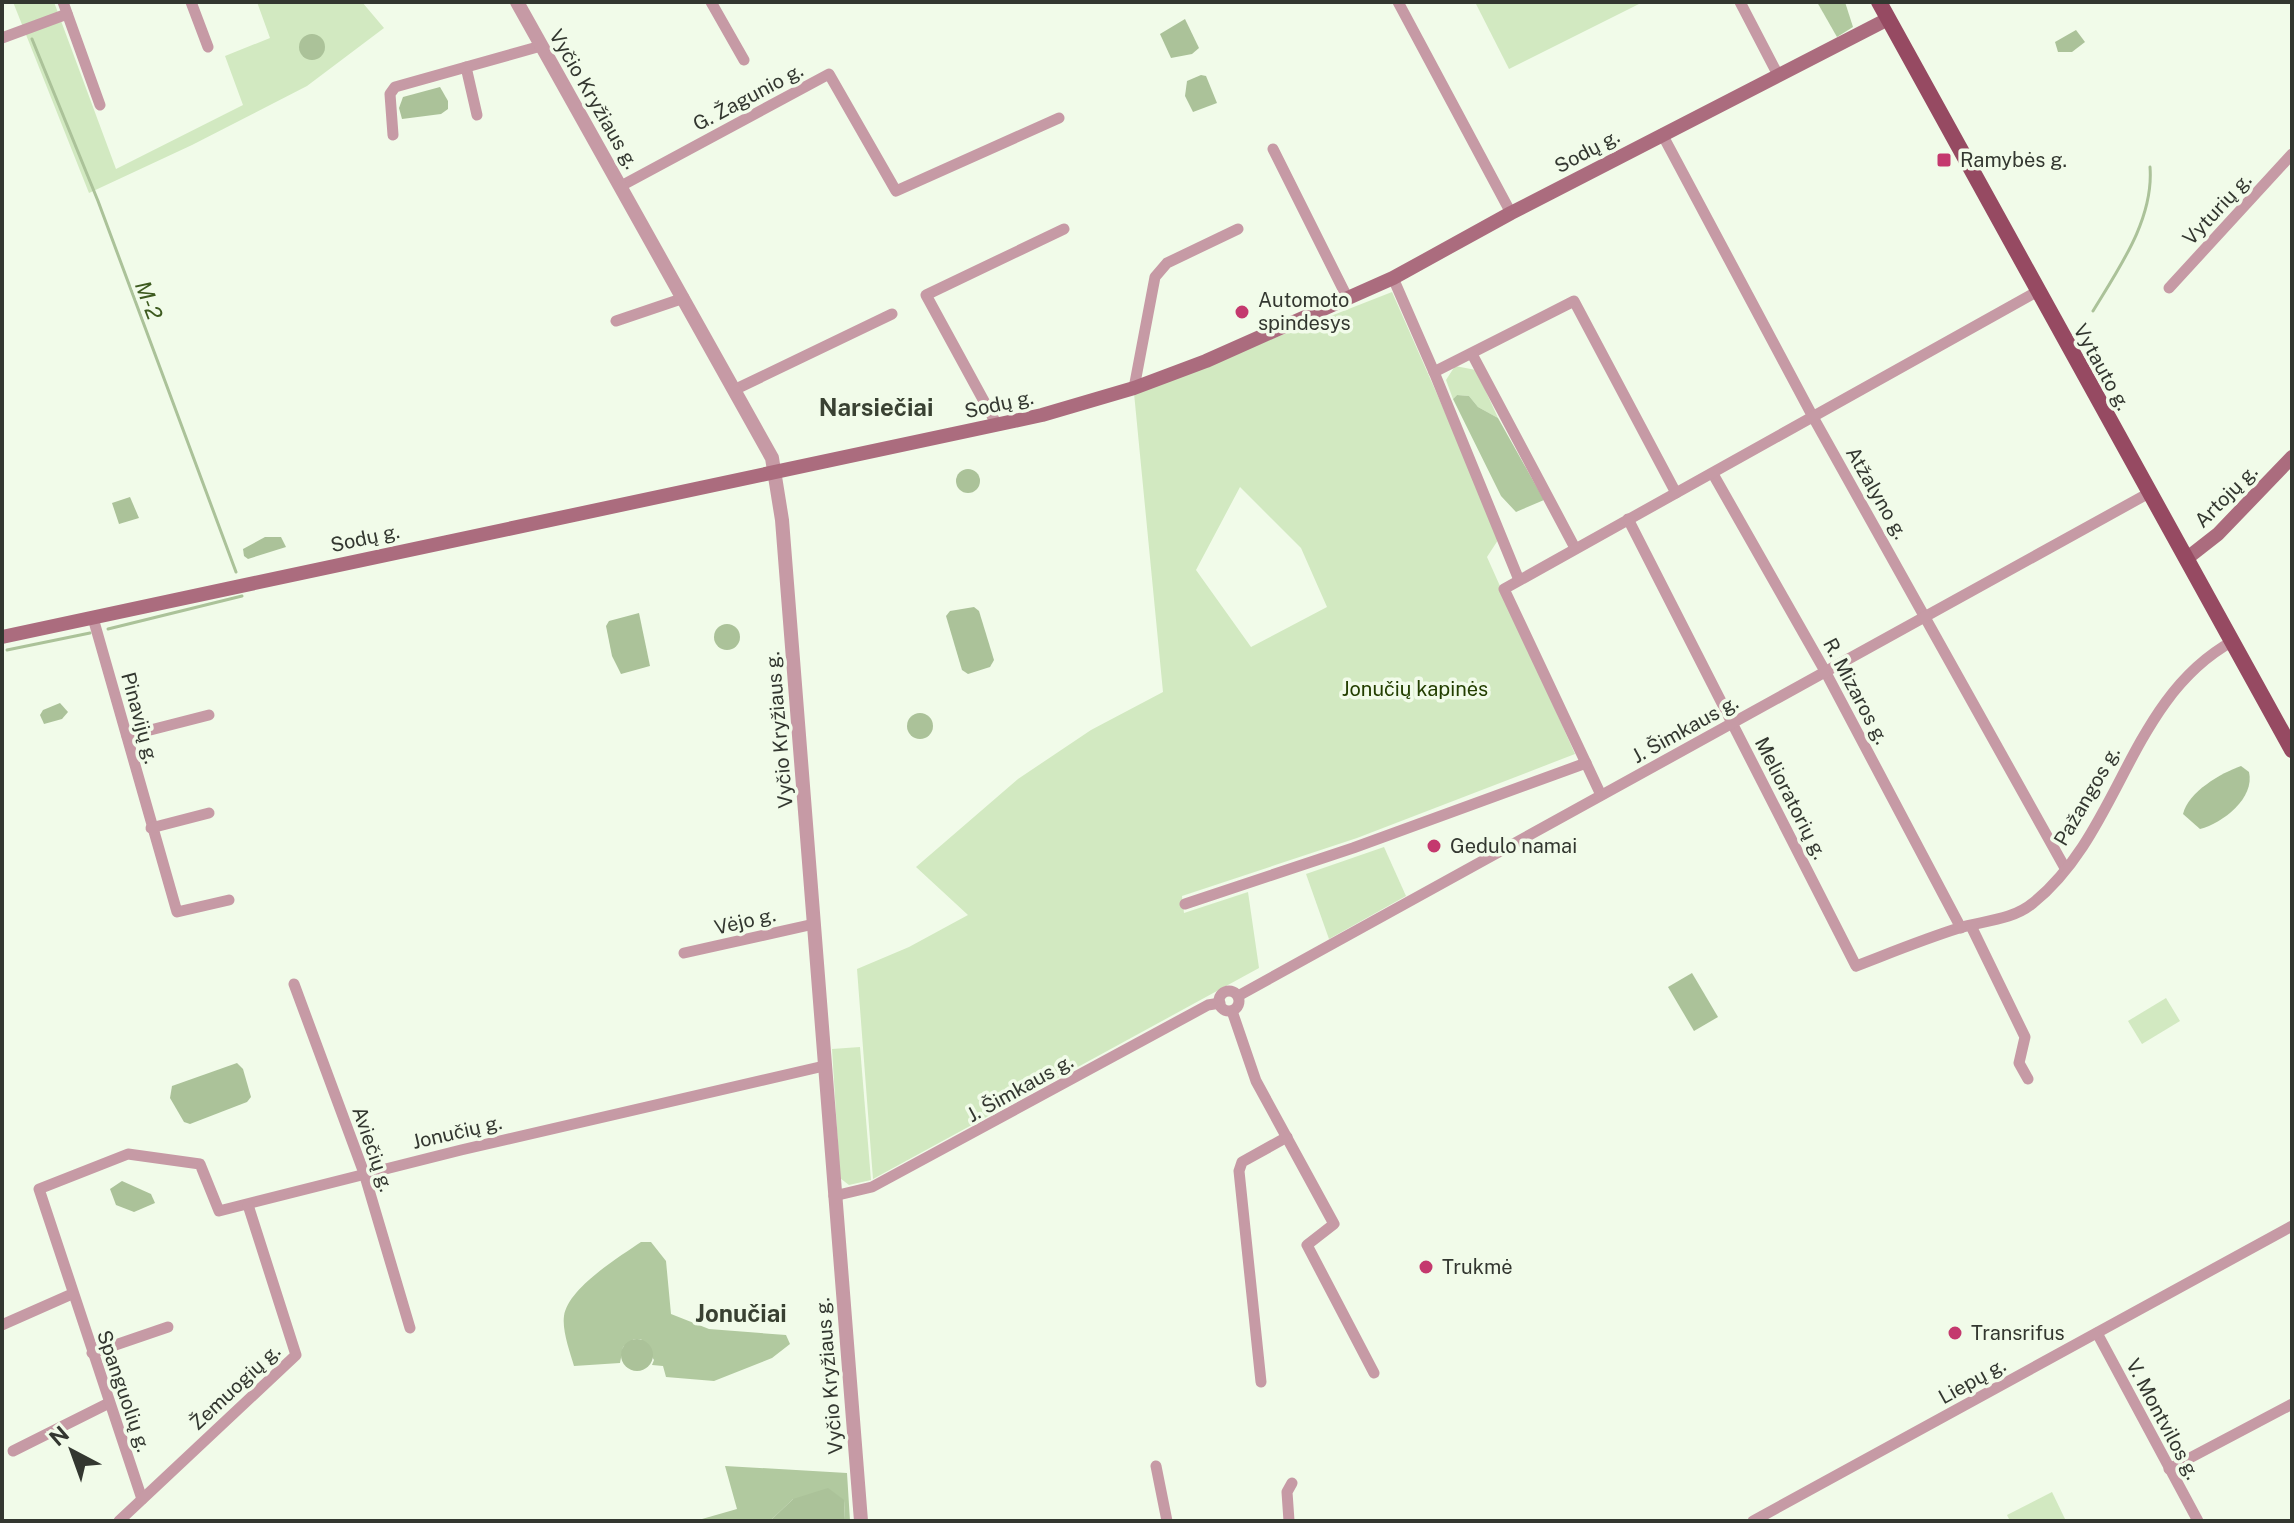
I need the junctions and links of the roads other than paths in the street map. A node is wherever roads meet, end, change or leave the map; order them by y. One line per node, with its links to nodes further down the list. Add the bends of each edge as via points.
1 (191, 2): 11 (street)
2 (517, 2): 10 (street, Vyčio Kryžiaus g.)
3 (711, 2): 12 (street)
4 (1398, 2): 23 (street)
5 (1740, 2): 14 (street)
6 (1879, 2): 8 (main road, Vytauto g.)
7 (65, 8): 9 (street); 15 (street)
8 (1888, 19): 14 (main road, Sodų g.); 28 (main road, Vytauto g.)
9 (2, 38)
10 (541, 46): 13 (street); 22 (street, Vyčio Kryžiaus g.)
11 (208, 47)
12 (744, 60)
13 (466, 67): 16 (street); 19 (street, via 395,87 390,94)
14 (1778, 75): 18 (main road, Sodų g.)
15 (100, 105)
16 (477, 115)
17 (1059, 118): 22 (street, G. Žagunio g., via 896,191 829,74)
18 (1662, 134): 23 (main road, Sodų g.); 37 (street, Atžalyno g.)
19 (393, 135)
20 (1273, 149): 30 (street)
21 (2292, 154): 27 (street, Vyturių g.)
22 (621, 186): 29 (street, Vyčio Kryžiaus g.)
23 (1511, 213): 26 (main road, Sodų g.)
24 (1064, 229): 38 (street, via 926,295)
25 (1238, 229): 35 (street, via 1167,263 1155,277)
26 (1393, 278): 30 (main road, Sodų g.); 34 (street)
27 (2169, 288)
28 (2038, 291): 37 (street); 43 (main road, Vytauto g.)
29 (684, 298): 32 (street); 36 (street, Vyčio Kryžiaus g.)
30 (1348, 299): 35 (main road, Sodų g.)
31 (892, 314): 36 (street)
32 (616, 321)
33 (1472, 354): 34 (street); 42 (street, via 1574,301); 45 (street)
34 (1434, 372): 47 (street)
35 (1134, 388): 38 (main road, Sodų g.)
36 (736, 389): 40 (street, Vyčio Kryžiaus g., via 765,440)
37 (1813, 417): 41 (street); 48 (street, Atžalyno g.)
38 (997, 425): 40 (main road, Sodų g.)
39 (2292, 457): 46 (main road, Artojų g., via 2218,534)
40 (775, 471): 49 (main road, Sodų g.); 64 (street, Vyčio Kryžiaus g.)
41 (1713, 474): 42 (street); 52 (street, R. Mizaros g.)
42 (1676, 493): 44 (street)
43 (2149, 493): 46 (main road, Vytauto g.); 48 (street, J. Šimkaus g.)
44 (1628, 519): 45 (street); 54 (street, Melioratorių g.)
45 (1575, 548): 47 (street)
46 (2186, 559): 51 (main road, Vytauto g.)
47 (1519, 580): 57 (street, via 1504,589)
48 (1926, 616): 52 (street, J. Šimkaus g.); 61 (street, Atžalyno g.)
49 (93, 618): 50 (main road, Sodų g.); 55 (street, Pinavijų g.)
50 (2, 637)
51 (2233, 641): 56 (main road, Vytauto g.); 61 (street, Pažangos g., via 2202,660 2158,710)
52 (1825, 671): 54 (street, J. Šimkaus g.); 65 (street, R. Mizaros g.)
53 (209, 715): 55 (street)
54 (1732, 723): 58 (street, J. Šimkaus g.); 67 (street, Melioratorių g.)
55 (127, 736): 60 (street, Pinavijų g.)
56 (2292, 750)
57 (1586, 763): 58 (street); 63 (street)
58 (1601, 795): 69 (street, J. Šimkaus g.)
59 (209, 813): 60 (street)
60 (151, 828): 62 (street, Pinavijų g., via 177,912)
61 (2065, 868): 65 (street, Pažangos g., via 2016,914)
62 (229, 900)
63 (1185, 904)
64 (814, 924): 66 (street, Vėjo g.); 72 (street, Vyčio Kryžiaus g.)
65 (1966, 927): 67 (street, Pažangos g.); 73 (street, R. Mizaros g., via 2025,1037 2019,1063)
66 (684, 953)
67 (1856, 966)
68 (294, 984): 76 (street, Aviečių g.)
69 (1238, 996): 70 (street, J. Šimkaus g., via 1228,991); 71 (street, via 1239,1005)
70 (1220, 1003): 71 (street); 77 (street, J. Šimkaus g., via 884,1182)
71 (1232, 1011): 74 (street, via 1245,1058)
72 (824, 1066): 76 (street, Jonučių g.); 77 (street, Vyčio Kryžiaus g.)
73 (2028, 1079)
74 (1287, 1137): 86 (street, via 1334,1224 1307,1245); 87 (street, via 1242,1162 1239,1171)
75 (128, 1154): 78 (street, Jonučių g., via 200,1164 219,1211); 80 (street, Spanguolių g., via 39,1189)
76 (364, 1173): 78 (street, Jonučių g.); 83 (street, Aviečių g.)
77 (834, 1196): 96 (street, Vyčio Kryžiaus g.)
78 (248, 1205): 94 (street, Žemuogių g., via 296,1355)
79 (2292, 1226): 84 (street, Liepų g.)
80 (72, 1294): 81 (street); 85 (street, Spanguolių g.)
81 (2, 1325)
82 (168, 1327): 85 (street)
83 (410, 1328)
84 (2097, 1333): 92 (street, V. Montvilos g.); 99 (street, Liepų g.)
85 (92, 1353): 88 (street, Spanguolių g.)
86 (1374, 1373)
87 (1261, 1382)
88 (109, 1403): 90 (street); 94 (street, Spanguolių g.)
89 (2292, 1404): 92 (street)
90 (13, 1451)
91 (1156, 1466): 97 (street)
92 (2169, 1469): 100 (street, V. Montvilos g.)
93 (1292, 1483): 98 (street, via 1287,1492)
94 (142, 1499): 95 (street, Žemuogių g.)
95 (119, 1521)
96 (861, 1521)
97 (1167, 1521)
98 (1289, 1521)
99 (1753, 1521)
100 (2198, 1521)

